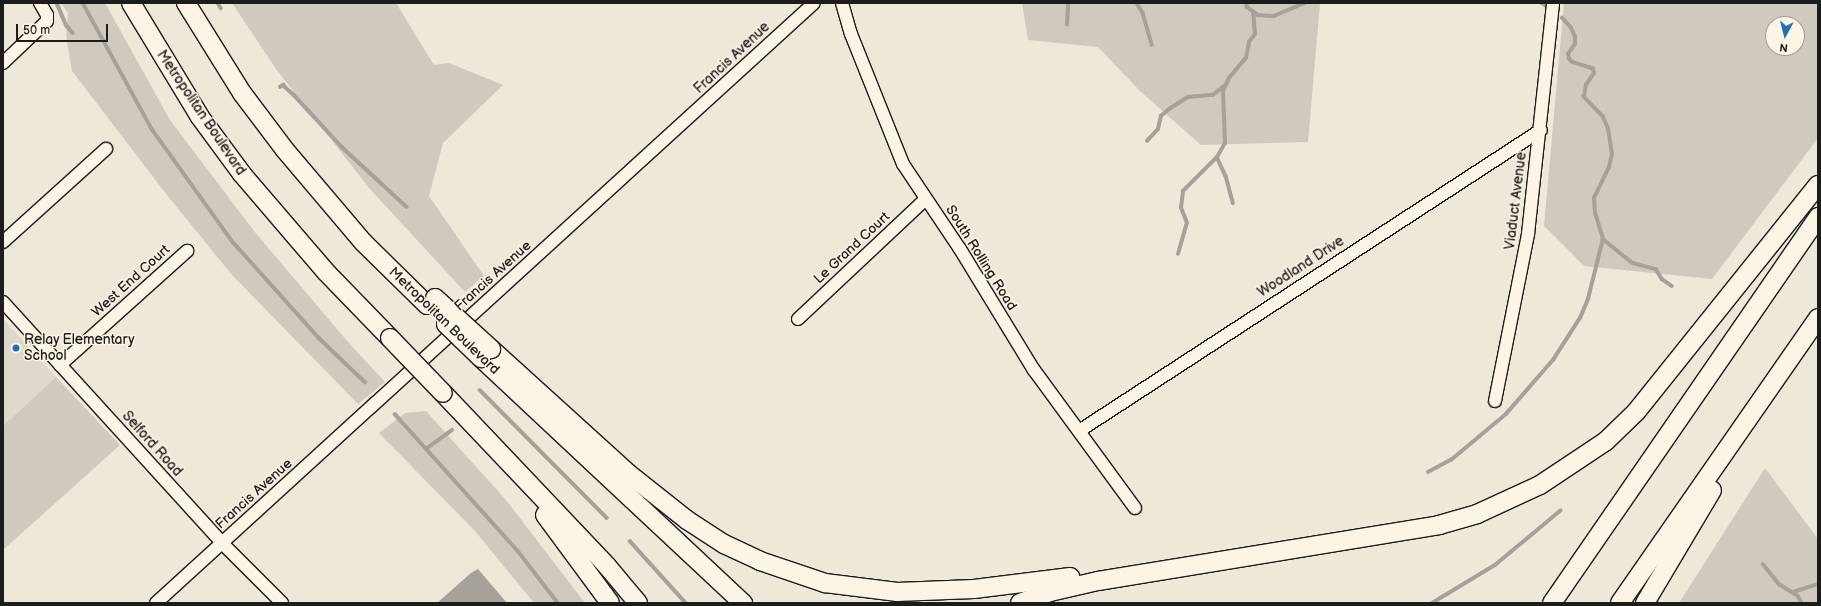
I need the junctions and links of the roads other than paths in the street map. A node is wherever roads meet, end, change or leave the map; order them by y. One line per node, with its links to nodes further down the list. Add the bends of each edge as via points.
1 (40, 3): 7 (street, via 47,21)
2 (131, 3): 21 (highway, Metropolitan Boulevard, bridge, via 200,117 242,174 326,272)
3 (186, 3): 18 (highway, Metropolitan Boulevard, bridge, via 242,93 320,194 363,242)
4 (814, 3): 25 (street, Francis Avenue)
5 (842, 3): 11 (street, South Rolling Road, via 850,34 887,128 903,164)
6 (1553, 3): 8 (street, Viaduct Avenue)
7 (3, 63)
8 (1540, 130): 22 (street, Viaduct Avenue, via 1519,288); 23 (street, Woodland Drive)
9 (106, 149): 13 (street)
10 (1818, 185): 26 (highway, via 1636,412 1606,441 1570,468 1510,501 1439,525)
11 (926, 199): 17 (street, Le Grand Court); 23 (street, South Rolling Road, via 960,249 1034,370)
12 (1818, 217): 33 (highway)
13 (3, 242)
14 (187, 251): 19 (street, West End Court)
15 (3, 302): 19 (street, Selford Road)
16 (1818, 318): 20 (highway)
17 (798, 319)
18 (486, 354): 26 (highway, via 687,520 724,544 794,574 859,588 897,592 938,591); 31 (highway, Metropolitan Boulevard)
19 (60, 365): 25 (street, Selford Road)
20 (1786, 365): 34 (highway); 35 (highway)
21 (443, 394): 29 (highway, via 526,492); 30 (highway, Metropolitan Boulevard, via 607,566)
22 (1495, 401)
23 (1079, 431): 24 (street, South Rolling Road)
24 (1134, 508)
25 (222, 543): 27 (street, Francis Avenue); 28 (street, Selford Road)
26 (1224, 560): 32 (highway, via 1098,581 1050,592)
27 (156, 603)
28 (282, 603)
29 (610, 603)
30 (638, 603)
31 (743, 603)
32 (1020, 603)
33 (1552, 603)
34 (1620, 603)
35 (1645, 603)

